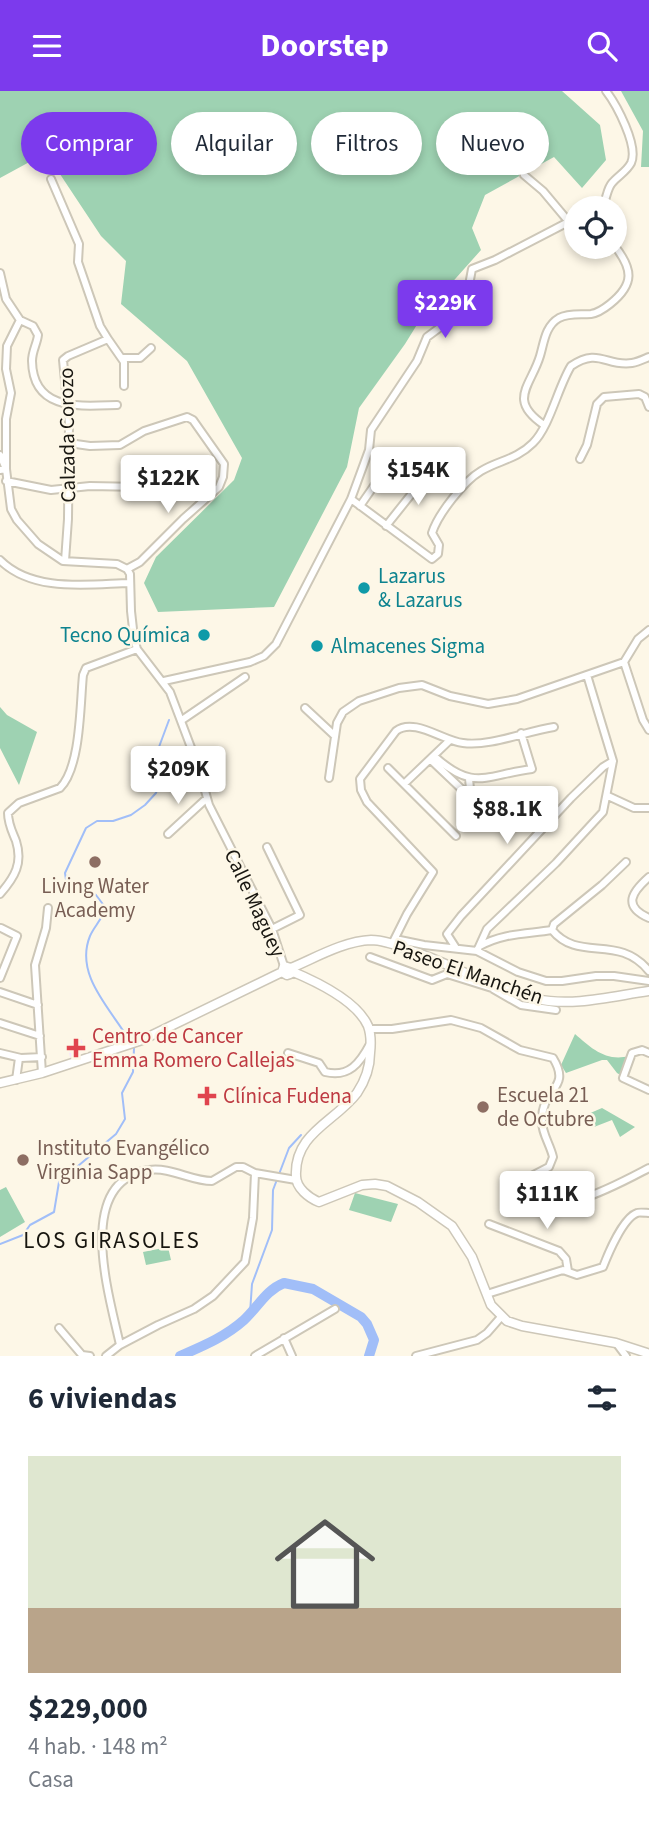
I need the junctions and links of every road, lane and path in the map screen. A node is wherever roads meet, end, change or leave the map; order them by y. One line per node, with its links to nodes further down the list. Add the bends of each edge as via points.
1 (606, 91): 4 (street, via 616,105 634,155)
2 (524, 175): 5 (street)
3 (51, 179): 10 (street, via 79,244 78,262)
4 (606, 196)
5 (564, 212)
6 (564, 224): 28 (street, via 472,269 466,301 454,317 427,337 417,361 371,430 369,450)
7 (623, 259): 18 (street, via 629,283 620,295 594,314 556,320 542,342 524,398 531,416)
8 (0, 273): 9 (street, via 6,299)
9 (20, 320): 15 (street, via 33,326 38,335 32,367 41,391); 23 (street, via 7,346 10,393)
10 (108, 338): 13 (street); 15 (street, Calzada Corozo, via 63,360)
11 (151, 348): 13 (street, via 140,358)
12 (649, 357): 18 (street, via 632,363 594,356 581,359 562,380)
13 (122, 358): 14 (street)
14 (124, 386)
15 (66, 405): 16 (street); 19 (street, Calzada Corozo)
16 (117, 405)
17 (649, 407): 22 (street, via 639,394 601,399)
18 (544, 425): 30 (street, via 536,441 521,453 481,471 461,489 435,522 432,533 439,545 432,559)
19 (69, 443): 27 (street, Calzada Corozo); 33 (street, via 120,445 183,417 193,420 221,460 224,468 219,487 141,562)
20 (396, 454): 29 (street)
21 (0, 455): 23 (street)
22 (580, 459)
23 (3, 470): 26 (street)
24 (429, 472): 30 (street)
25 (157, 476): 27 (street, via 141,487)
26 (6, 481): 27 (street, via 51,491); 32 (street, via 8,501 17,520 38,544)
27 (67, 488): 32 (street, Calzada Corozo)
28 (351, 499): 29 (street); 40 (street, via 285,630 264,656)
29 (360, 506): 30 (street)
30 (386, 526)
31 (0, 560): 34 (street, via 22,575 55,583)
32 (65, 561): 33 (street, via 117,564)
33 (127, 569): 34 (street)
34 (130, 583): 36 (street)
35 (649, 630): 37 (street)
36 (137, 649): 40 (street, Calle Maguey); 62 (street, via 86,668 75,749 65,783 19,803 8,813 20,858 19,868)
37 (624, 662): 38 (street); 44 (street)
38 (587, 675): 46 (street, via 545,691 488,704 422,685 399,688 359,701 343,712); 49 (street)
39 (245, 677): 42 (street)
40 (164, 681): 42 (street, Calle Maguey)
41 (305, 708): 46 (street)
42 (182, 720): 55 (street, Calle Maguey)
43 (554, 727): 45 (street)
44 (649, 730)
45 (522, 733): 47 (street, via 478,743); 52 (street, via 532,769)
46 (335, 736): 51 (street)
47 (450, 740): 48 (street); 68 (street, via 400,728 360,779 367,802 433,872)
48 (433, 758): 52 (street); 52 (street, via 471,798); 53 (street)
49 (613, 761): 54 (street); 69 (street, via 571,797 461,916 447,934)
50 (388, 768): 53 (street)
51 (329, 778)
52 (469, 779)
53 (405, 783): 58 (street)
54 (608, 796): 56 (street, via 634,808); 70 (street, via 597,820 487,929)
55 (206, 799): 57 (street); 66 (street, Calle Maguey)
56 (649, 808)
57 (168, 834)
58 (456, 837)
59 (267, 847): 66 (street, via 300,915)
60 (626, 862): 67 (street)
61 (649, 877): 64 (street, via 632,897 636,911)
62 (0, 894)
63 (48, 908): 82 (street, via 35,965)
64 (649, 918)
65 (1, 928): 75 (street, via 17,936)
66 (272, 929): 73 (street, Calle Maguey)
67 (552, 930): 70 (street, via 491,940); 74 (street, via 568,944 628,953)
68 (393, 941): 69 (street); 71 (street, Paseo El Manchén, via 353,943); 81 (street, Paseo El Manchén)
69 (456, 948): 70 (street)
70 (478, 949): 77 (street, via 518,972 545,981 596,976)
71 (320, 956): 73 (street, Paseo El Manchén); 76 (street, via 313,966)
72 (370, 957): 78 (street, via 432,980 447,974)
73 (287, 969): 76 (street); 93 (street, Paseo El Manchén, via 131,1044)
74 (649, 971)
75 (0, 978)
76 (314, 980): 85 (street, via 341,997)
77 (649, 981)
78 (493, 989): 81 (street); 83 (street, via 521,1005)
79 (649, 991): 81 (street, Paseo El Manchén, via 562,1002)
80 (0, 992): 82 (street)
81 (520, 995)
82 (38, 1005): 86 (street)
83 (556, 1010)
84 (0, 1023): 86 (street)
85 (369, 1029): 87 (street); 97 (street, via 451,1020 481,1028 520,1050 553,1058 560,1078 542,1107 541,1123 553,1157 549,1167 522,1181 520,1193 525,1200 547,1207 569,1204)
86 (40, 1036): 91 (street)
87 (371, 1042): 89 (street, via 359,1064 335,1075 325,1072 319,1063); 99 (street, via 365,1079 346,1105 315,1129 303,1146 296,1162)
88 (0, 1053): 92 (street)
89 (288, 1053)
90 (649, 1053): 96 (street, via 632,1053 623,1078)
91 (42, 1057): 92 (street); 93 (street)
92 (19, 1058): 94 (street)
93 (43, 1073): 94 (street, Paseo El Manchén)
94 (16, 1080): 95 (street, Paseo El Manchén)
95 (0, 1083)
96 (649, 1090)
97 (649, 1168)
98 (255, 1173): 99 (street); 109 (street, via 245,1262 194,1309); 109 (street, via 236,1167 209,1181 150,1170 132,1175 113,1191 102,1237)
99 (296, 1180): 103 (street, via 319,1202 375,1184 418,1202 452,1226 472,1257)
100 (649, 1213): 102 (street, via 632,1217 603,1267 577,1275)
101 (489, 1224): 102 (street, via 559,1251)
102 (568, 1271): 103 (street)
103 (487, 1294): 105 (street)
104 (335, 1309): 107 (street)
105 (501, 1317): 108 (street, via 522,1326); 115 (street, via 477,1340)
106 (59, 1328): 111 (street, via 82,1355)
107 (284, 1338): 113 (street); 114 (street)
108 (616, 1343): 110 (street); 116 (street)
109 (120, 1345): 112 (street)
110 (648, 1353)
111 (90, 1356)
112 (106, 1356)
113 (255, 1356)
114 (292, 1356)
115 (416, 1356)
116 (626, 1356)

